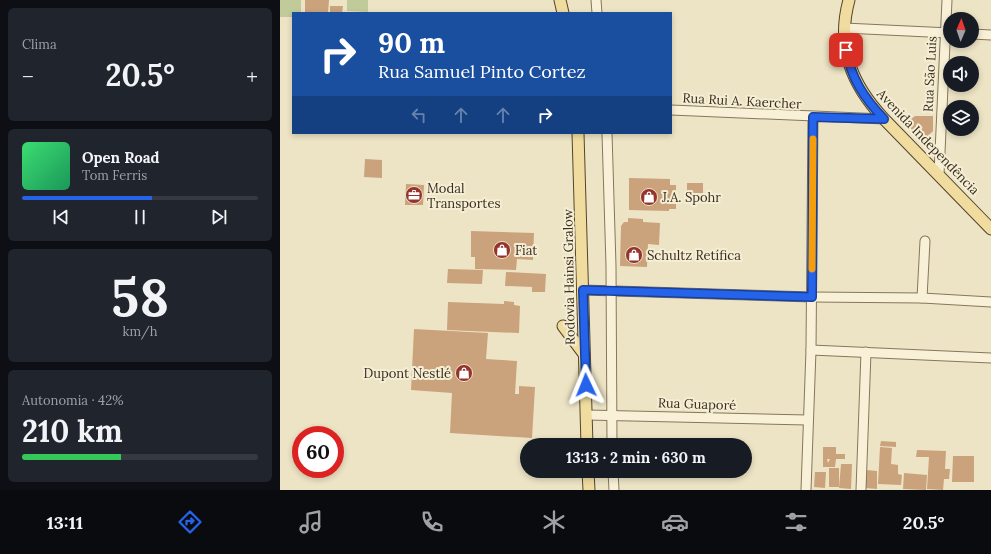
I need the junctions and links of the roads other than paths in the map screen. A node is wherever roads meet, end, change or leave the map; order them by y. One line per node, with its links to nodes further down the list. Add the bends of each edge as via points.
1 (560, 0): 5 (main road)
2 (596, 0): 6 (street)
3 (849, 0): 8 (main road, Avenida Independência)
4 (947, 0): 7 (street, Rua São Luis)
5 (563, 12)
6 (597, 12)
7 (947, 12)
8 (844, 28): 9 (street); 15 (main road, Avenida Independência, via 849,64 854,77 870,104)
9 (943, 33)
10 (979, 34): 11 (street)
11 (991, 35)
12 (947, 48): 18 (street, Rua São Luis)
13 (672, 110): 14 (street, Rua Rui A. Kaercher)
14 (813, 117): 15 (street, Rua Rui A. Kaercher); 23 (street)
15 (884, 119): 18 (main road, Avenida Independência)
16 (578, 134): 21 (main road, Rodovia Hainsi Gralow)
17 (607, 134): 22 (street)
18 (939, 174): 19 (main road, Avenida Independência)
19 (991, 229)
20 (925, 241): 24 (street)
21 (583, 290): 22 (street); 29 (main road, Rodovia Hainsi Gralow)
22 (611, 291): 23 (street); 31 (street)
23 (812, 297): 24 (street); 27 (street)
24 (922, 298): 25 (street)
25 (991, 302)
26 (563, 326): 29 (main road)
27 (811, 350): 28 (street); 33 (street)
28 (866, 352): 30 (street); 41 (street)
29 (584, 354): 32 (main road, Rodovia Hainsi Gralow)
30 (991, 358)
31 (611, 415): 32 (street, Rua Guaporé); 33 (street, Rua Guaporé); 35 (street)
32 (587, 416): 34 (main road, Rodovia Hainsi Gralow)
33 (807, 420): 40 (street)
34 (587, 438)
35 (612, 438)
36 (588, 478): 38 (main road)
37 (613, 478): 39 (street)
38 (588, 490)
39 (614, 490)
40 (806, 490)
41 (861, 490)

